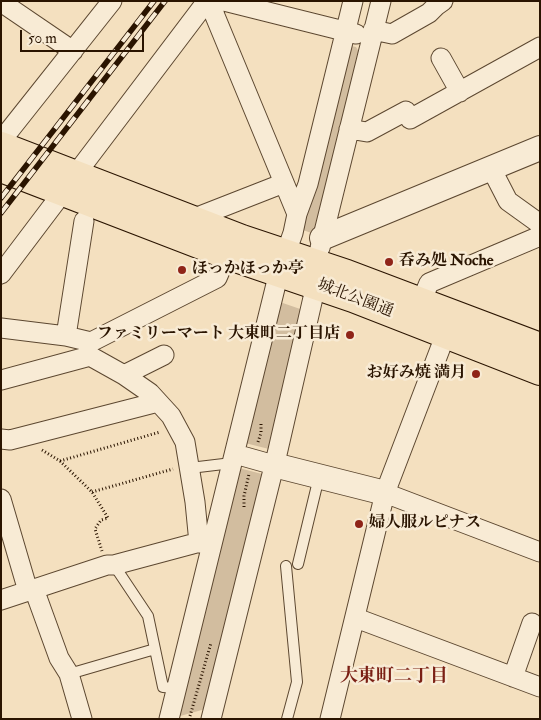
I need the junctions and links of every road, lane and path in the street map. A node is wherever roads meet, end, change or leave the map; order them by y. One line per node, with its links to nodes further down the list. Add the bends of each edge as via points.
1 (112, 1): 11 (street)
2 (209, 1): 20 (street); 21 (street)
3 (224, 1): 8 (street)
4 (352, 1): 8 (street)
5 (381, 1): 9 (street)
6 (443, 1): 9 (street, via 392,34)
7 (1, 2): 11 (street)
8 (345, 32): 9 (street); 22 (street, via 308,184)
9 (372, 34): 14 (street)
10 (540, 47): 13 (street)
11 (72, 51): 15 (street)
12 (441, 58): 13 (street)
13 (460, 92): 14 (street, via 410,119 406,111 367,132)
14 (349, 129): 27 (street)
15 (1, 141)
16 (1, 146): 20 (main road, 城北公園通)
17 (540, 148): 19 (street)
18 (1, 168): 20 (main road, 城北公園通)
19 (491, 168): 25 (street, via 508,201); 27 (street)
20 (69, 183): 23 (main road, 城北公園通); 28 (main road, 城北公園通); 30 (street)
21 (284, 183): 22 (street); 23 (street)
22 (297, 214): 29 (street)
23 (192, 219): 29 (main road, 城北公園通)
24 (84, 221): 35 (street)
25 (540, 224)
26 (540, 236): 32 (street, via 429,283)
27 (322, 238): 31 (street)
28 (227, 254): 29 (main road, 城北公園通); 37 (street, via 217,278)
29 (282, 263): 31 (main road, 城北公園通); 45 (street)
30 (1, 274)
31 (318, 275): 32 (main road, 城北公園通); 33 (main road, 城北公園通); 47 (street)
32 (421, 302): 33 (main road, 城北公園通)
33 (449, 324): 36 (main road, 城北公園通); 39 (main road, 城北公園通); 51 (street)
34 (1, 328): 35 (street)
35 (66, 336): 37 (street)
36 (540, 347)
37 (90, 349): 40 (street); 41 (street)
38 (164, 355): 40 (street)
39 (540, 371)
40 (124, 375): 42 (street)
41 (1, 380)
42 (158, 402): 43 (street); 44 (street)
43 (178, 427): 46 (path); 48 (street)
44 (6, 440): 46 (path, via 34,446)
45 (233, 459): 47 (street); 48 (lane); 53 (street)
46 (60, 461): 50 (path)
47 (274, 466): 49 (street); 69 (street)
48 (190, 467): 50 (path); 53 (street, via 195,502)
49 (319, 477): 51 (street); 55 (lane)
50 (92, 492): 56 (path, via 108,518 100,520 95,530)
51 (385, 493): 54 (street); 60 (street)
52 (1, 499): 58 (street)
53 (206, 540): 56 (street); 66 (street)
54 (540, 552)
55 (298, 564)
56 (111, 565): 58 (street); 62 (lane, via 148,616)
57 (286, 566): 70 (lane, via 297,682)
58 (31, 590): 59 (street); 63 (street, via 59,658)
59 (1, 600)
60 (356, 618): 64 (street); 71 (street)
61 (532, 623): 64 (street)
62 (154, 649): 63 (lane); 66 (lane, via 163,687)
63 (69, 674): 67 (street)
64 (513, 676): 65 (street)
65 (540, 687)
66 (177, 688): 68 (street)
67 (82, 719)
68 (169, 719)
69 (210, 719)
70 (288, 719)
71 (330, 719)

